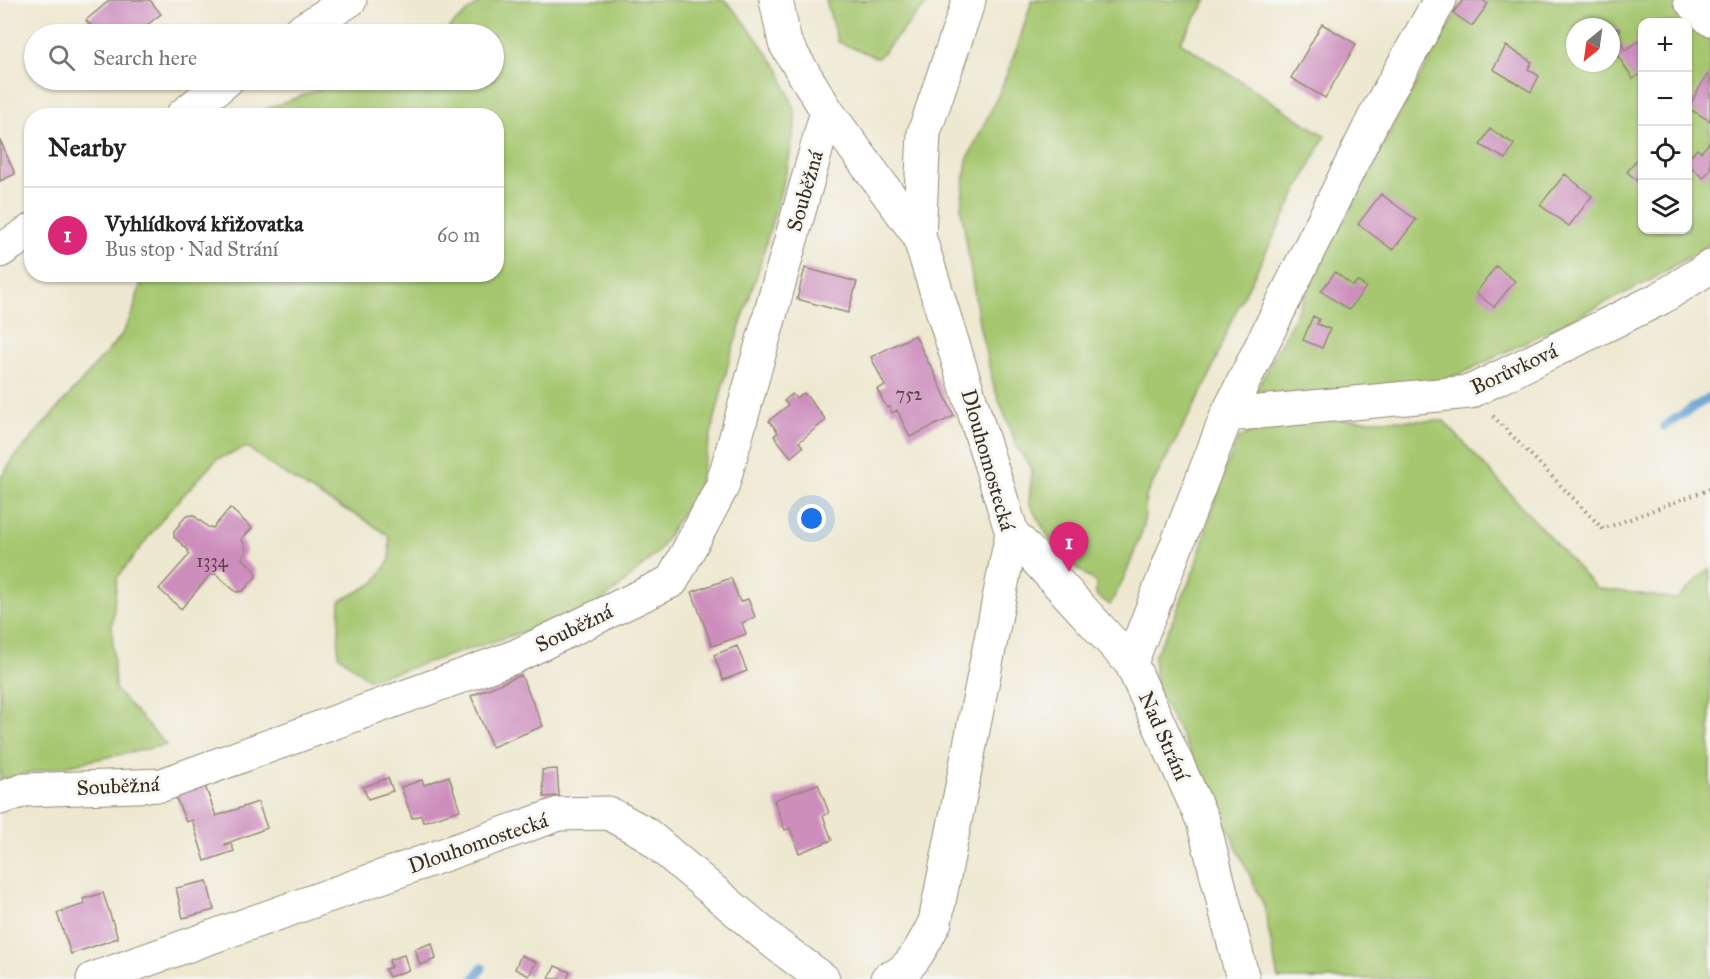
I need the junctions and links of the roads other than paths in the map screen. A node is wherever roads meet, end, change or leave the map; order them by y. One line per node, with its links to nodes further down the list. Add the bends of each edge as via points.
1 (350, 0): 7 (street)
2 (776, 0): 10 (street, via 785,43)
3 (969, 0): 12 (street, Dlouhomostecká, via 924,133)
4 (1440, 0): 15 (street, via 1377,112)
5 (1690, 0): 6 (street)
6 (1710, 19)
7 (312, 24)
8 (214, 90): 9 (street)
9 (192, 108)
10 (828, 111): 12 (street); 18 (street, Souběžná, via 722,487 672,581 514,657 162,785 25,790)
11 (24, 235): 13 (street)
12 (919, 236): 16 (street, Dlouhomostecká)
13 (0, 251)
14 (1710, 267): 15 (street, Borůvková, via 1661,298 1470,392)
15 (1227, 415): 17 (street)
16 (1012, 533): 17 (street, Nad Strání); 23 (street, Dlouhomostecká, via 935,922 918,955)
17 (1131, 663): 24 (street, Nad Strání, via 1203,821)
18 (0, 798)
19 (777, 945): 20 (street, Dlouhomostecká, via 645,833 608,813 559,814); 21 (street); 22 (street, Dlouhomostecká)
20 (93, 979)
21 (784, 979)
22 (823, 979)
23 (887, 979)
24 (1243, 979)

